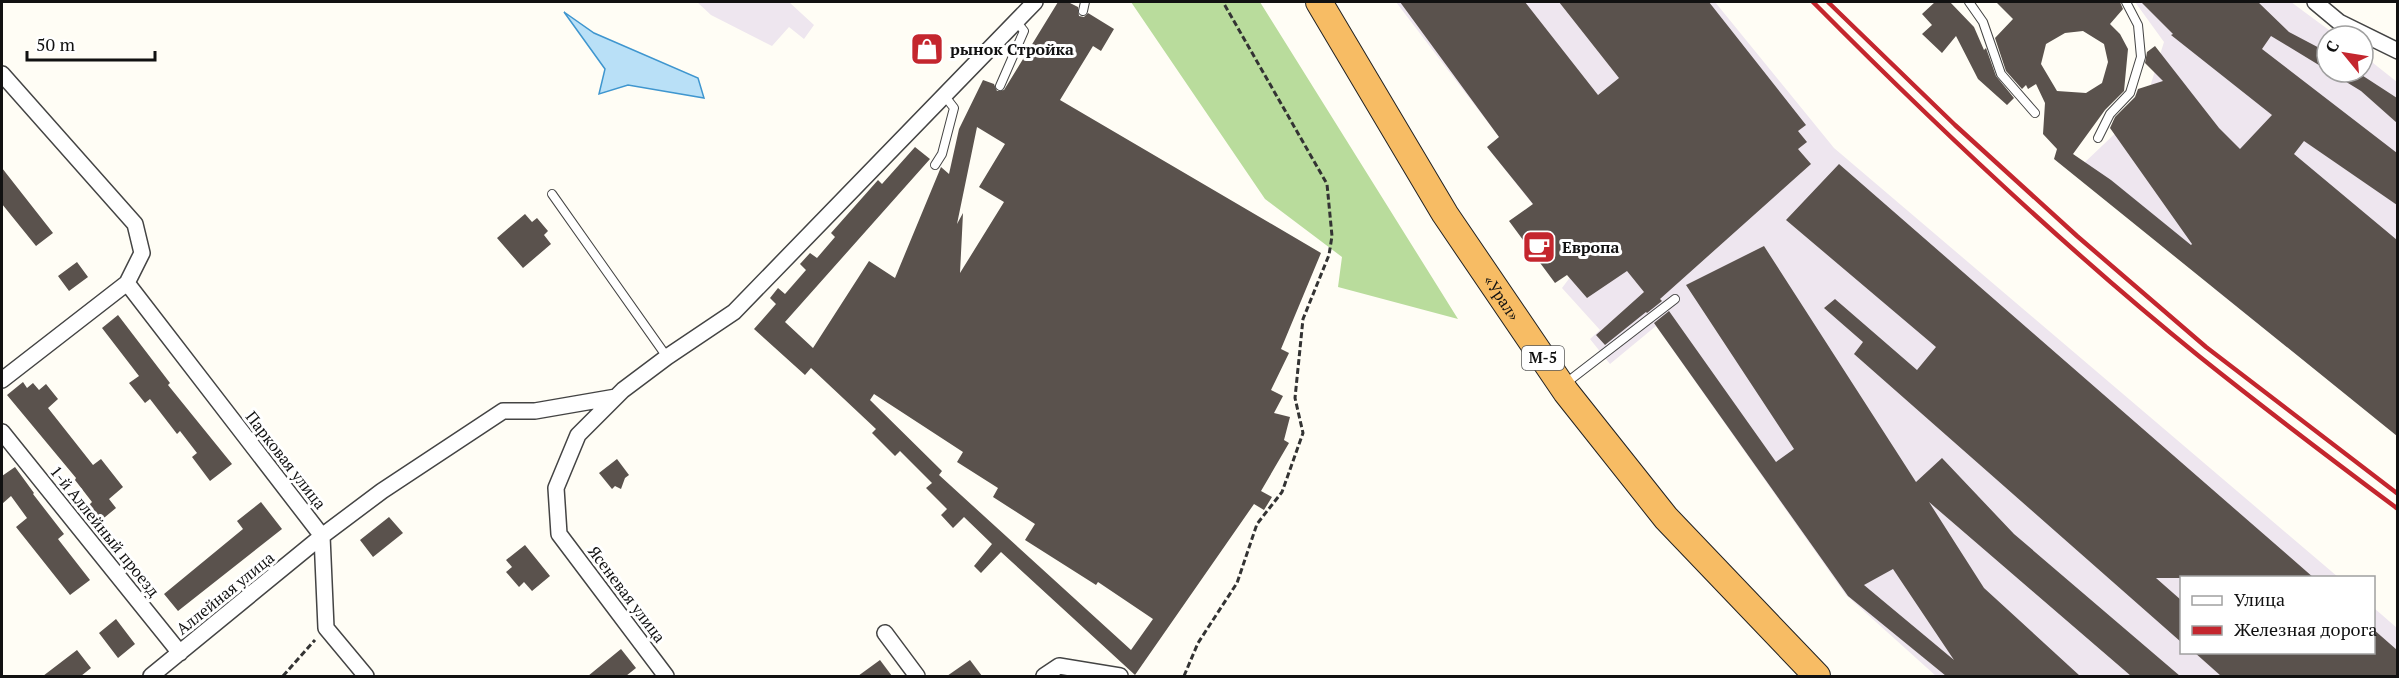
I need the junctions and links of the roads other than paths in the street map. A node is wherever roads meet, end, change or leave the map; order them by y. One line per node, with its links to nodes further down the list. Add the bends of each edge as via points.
1 (1035, 2): 8 (street)
2 (1085, 2): 7 (lane)
3 (1319, 2): 21 (highway, «Урал» / М-5, via 1445,214)
4 (1969, 2): 13 (lane, via 1983,22 2001,74)
5 (2126, 2): 14 (lane, via 2138,25 2141,57 2130,93 2110,114)
6 (2315, 2): 9 (street, via 2339,22)
7 (1083, 10)
8 (1015, 20): 11 (lane, via 1023,31); 12 (street)
9 (2397, 51)
10 (2, 74): 17 (street, via 135,224 141,253)
11 (1000, 86)
12 (944, 95): 15 (lane, via 954,108 942,154); 19 (street, via 734,312)
13 (2035, 113)
14 (2098, 138)
15 (935, 165)
16 (552, 194): 19 (lane)
17 (127, 283): 20 (street); 24 (street, Парковая улица)
18 (1675, 299): 21 (lane)
19 (667, 357): 22 (street)
20 (2, 380)
21 (1562, 386): 33 (highway, «Урал» / М-5, via 1666,518)
22 (616, 396): 24 (street, Аллейная улица, via 535,411 502,411); 29 (street, Ясеневая улица, via 578,435 573,446 556,488 559,534)
23 (2, 432): 26 (street, 1-й Аллейный проезд)
24 (322, 536): 26 (street, Аллейная улица); 28 (street, via 326,628)
25 (885, 633): 30 (street)
26 (180, 653): 27 (street, Аллейная улица)
27 (151, 676)
28 (366, 676)
29 (666, 676)
30 (917, 676)
31 (1044, 676): 32 (street, via 1059,666)
32 (1120, 676)
33 (1817, 676)

